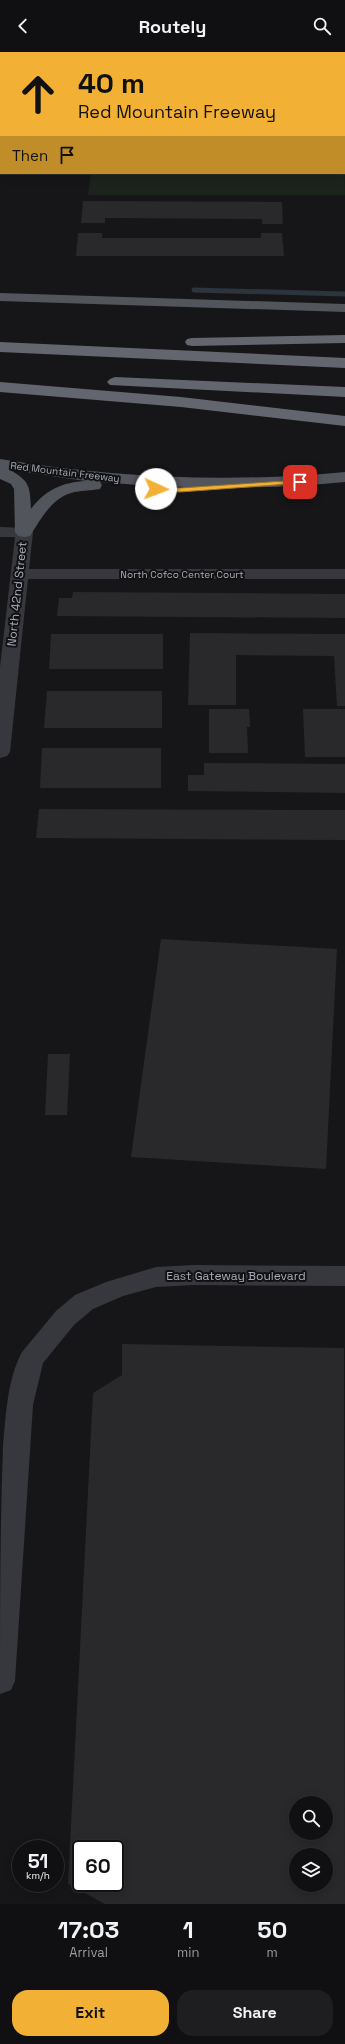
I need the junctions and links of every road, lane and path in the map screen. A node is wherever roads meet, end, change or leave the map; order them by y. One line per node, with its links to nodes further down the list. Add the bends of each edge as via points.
1 (0, 297): 2 (main road)
2 (345, 308)
3 (0, 337): 4 (highway, via 169,342)
4 (345, 339)
5 (0, 347): 6 (highway)
6 (345, 363)
7 (0, 377): 9 (highway)
8 (0, 387): 10 (highway, via 181,402)
9 (345, 392)
10 (345, 421)
11 (0, 464): 14 (main road, Red Mountain Freeway, via 116,478)
12 (0, 472): 16 (main road, via 17,482 22,489)
13 (345, 477): 14 (main road, Red Mountain Freeway)
14 (266, 484): 16 (main road, via 180,490 93,485 75,487 57,492 46,499)
15 (0, 532): 16 (street)
16 (24, 532): 17 (street, North 42nd Street)
17 (20, 574): 18 (street, North Cofco Center Court); 19 (street, North 42nd Street)
18 (345, 574)
19 (5, 663): 20 (street, North 42nd Street)
20 (0, 752)
21 (345, 1276): 22 (street, East Gateway Boulevard, via 156,1277 115,1289 84,1302 65,1318 31,1359 20,1405)
22 (0, 1681)

